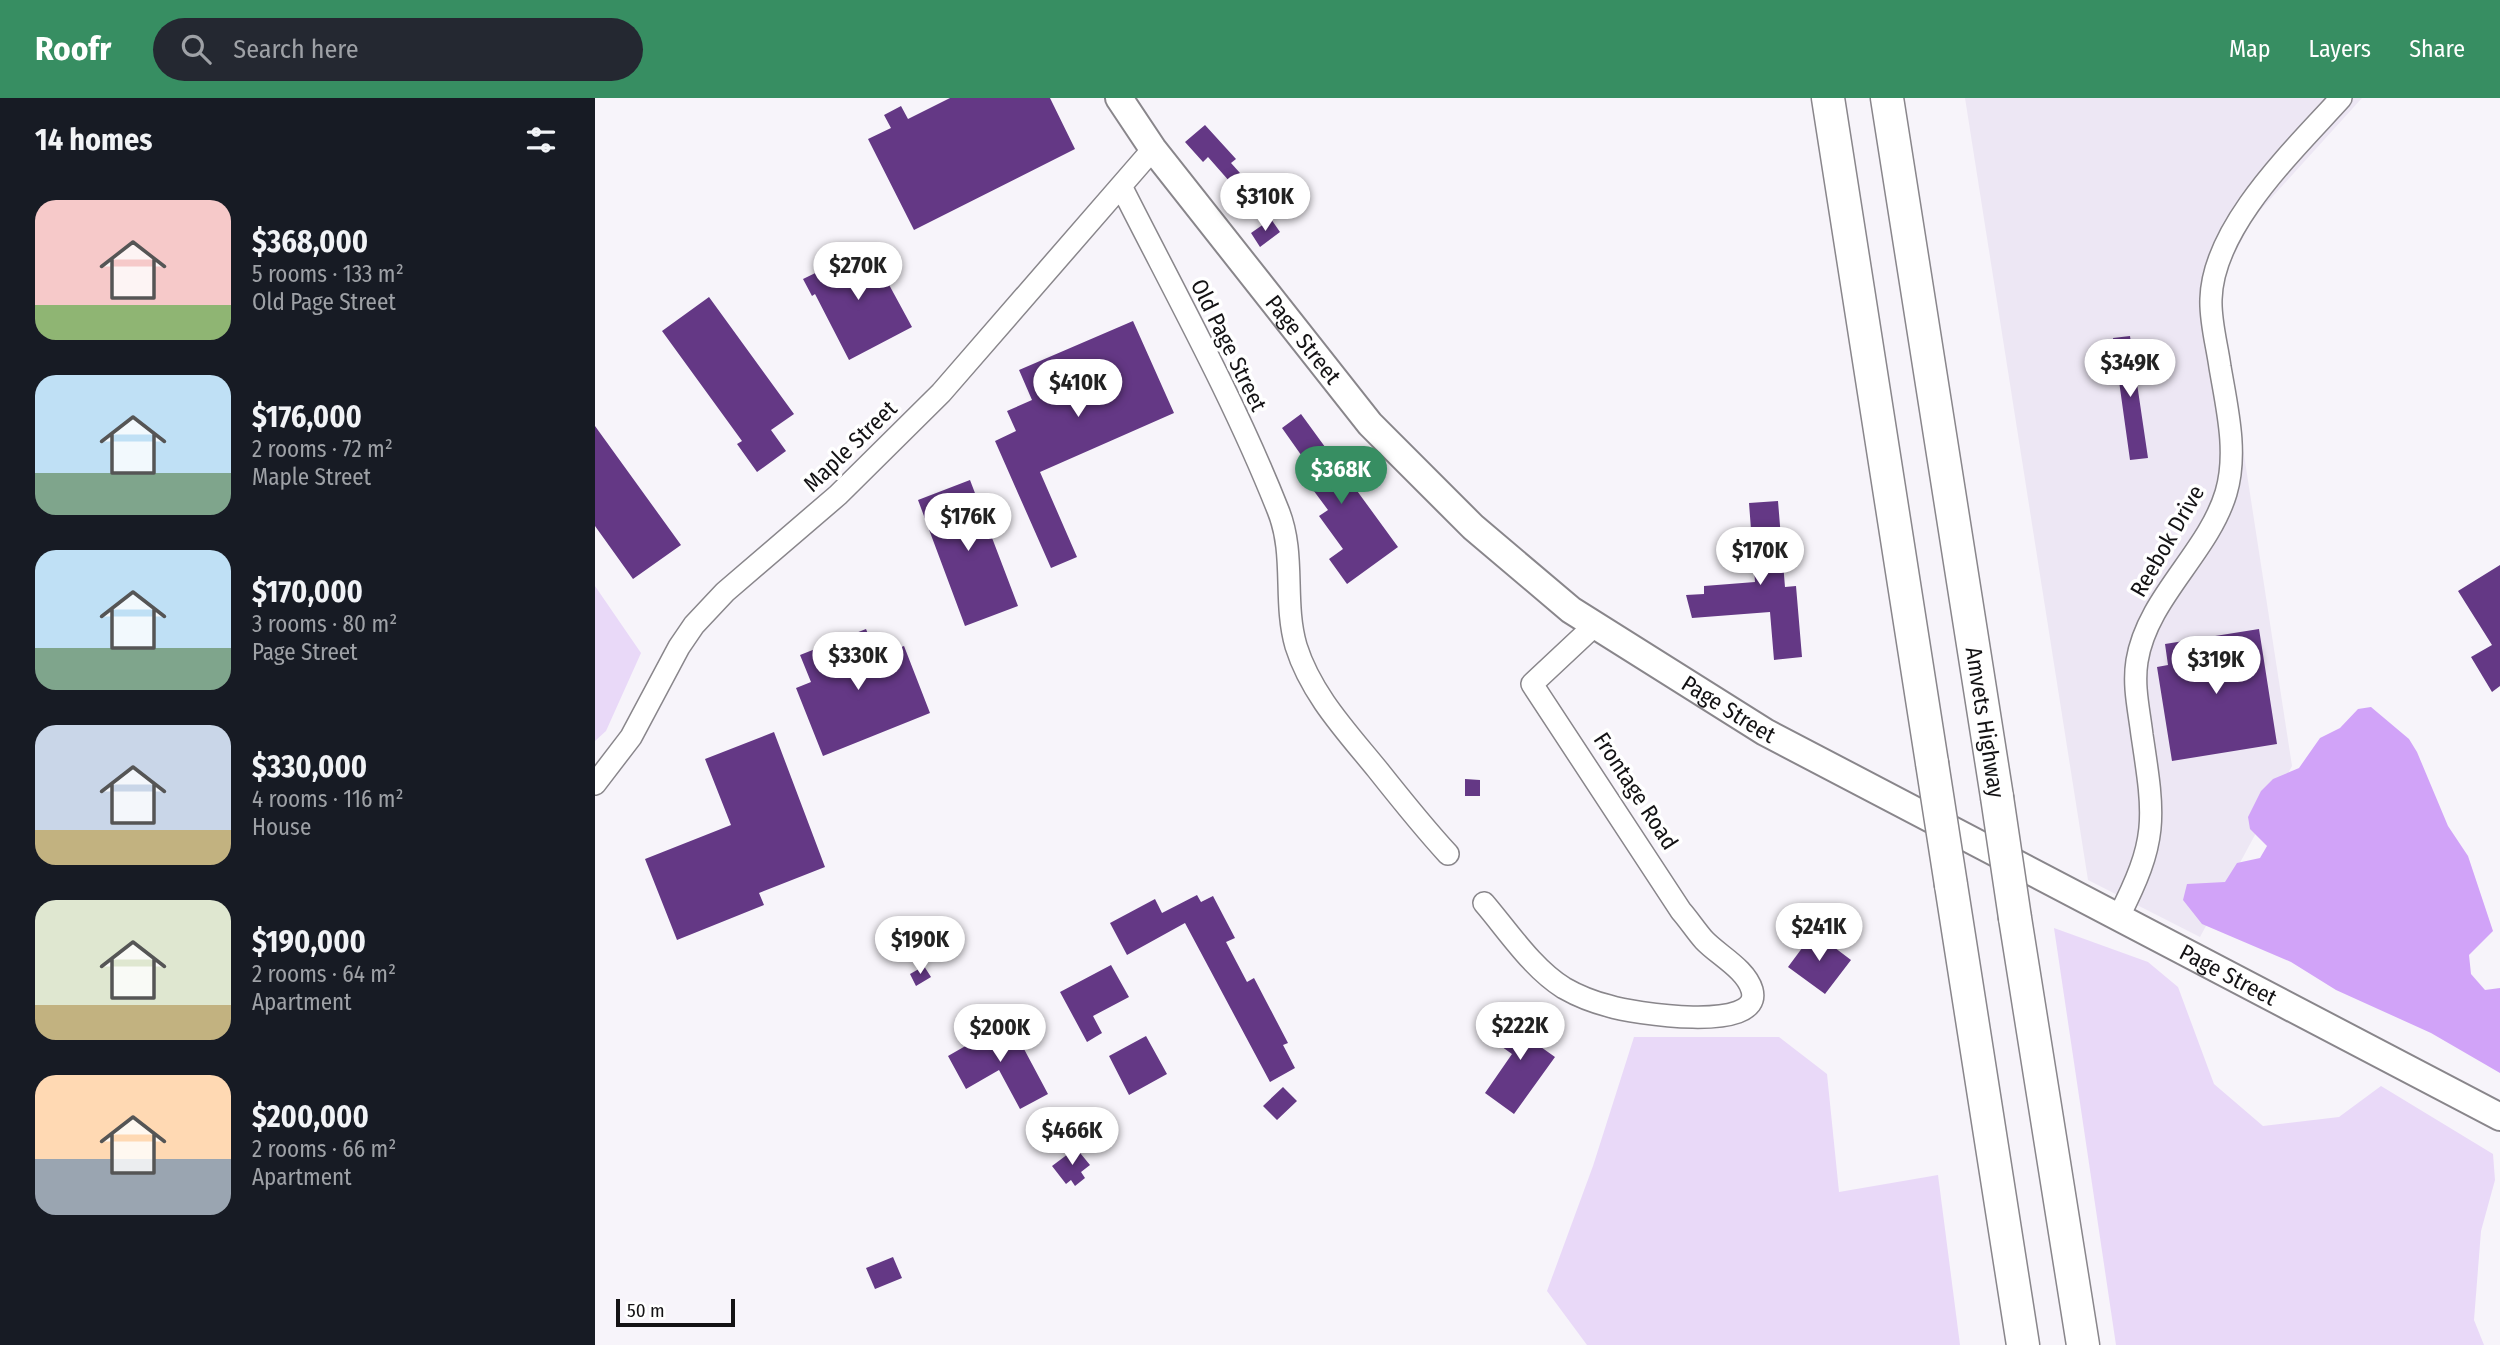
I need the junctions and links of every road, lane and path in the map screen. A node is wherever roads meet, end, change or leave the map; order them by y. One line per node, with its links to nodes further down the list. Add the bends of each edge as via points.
1 (1119, 98): 5 (main road, Page Street)
2 (1828, 98): 13 (highway, bridge)
3 (1887, 98): 14 (highway, Amvets Highway, bridge)
4 (2341, 98): 11 (street, Reebok Drive, via 2254,197 2214,279 2212,311 2231,443 2229,481 2216,516 2140,648 2136,687 2152,826 2142,868)
5 (1153, 149): 6 (street, Maple Street); 7 (main road, Page Street, via 1340,388 1413,471 1547,591)
6 (1121, 186): 8 (street, Maple Street, via 941,393 838,495 694,625 631,737); 9 (street, Old Page Street, via 1199,338 1278,510 1287,544 1289,608 1308,677 1335,719)
7 (1595, 625): 10 (street, Frontage Road, via 1532,684 1681,911 1744,977 1752,1000 1746,1008 1726,1015 1680,1017 1610,1007 1561,986); 11 (main road, Page Street, via 1747,722)
8 (595, 784)
9 (1448, 854)
10 (1484, 903)
11 (2118, 918): 12 (main road, Page Street)
12 (2500, 1117)
13 (2023, 1345)
14 (2083, 1345)

